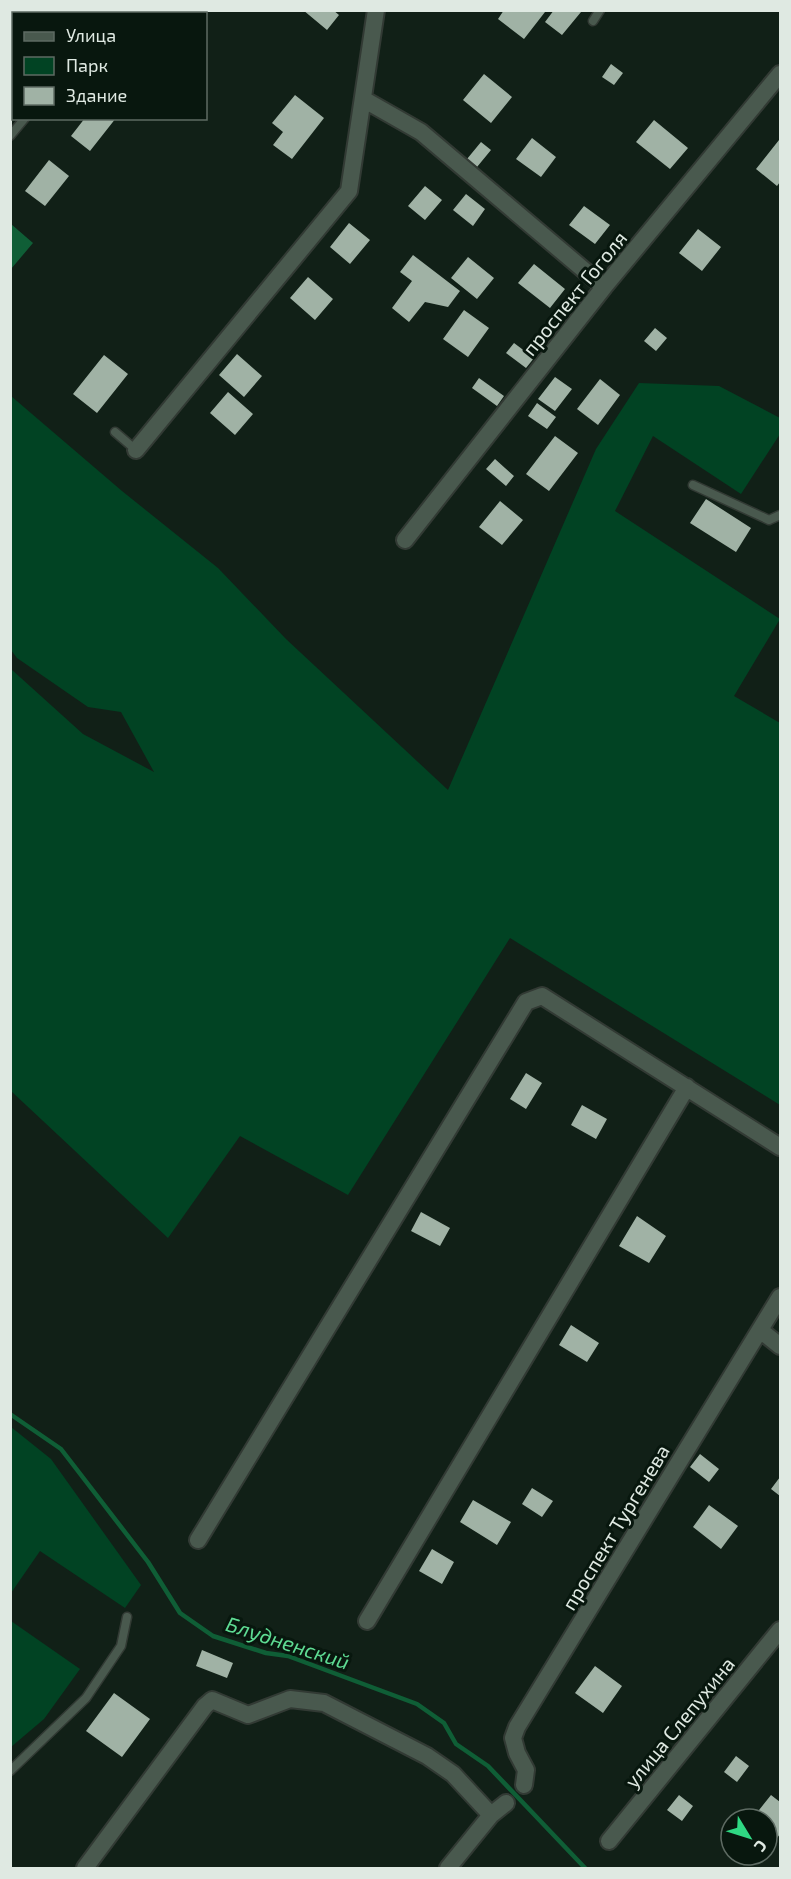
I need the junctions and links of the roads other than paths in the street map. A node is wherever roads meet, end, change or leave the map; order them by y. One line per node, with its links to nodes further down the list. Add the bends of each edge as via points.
1 (376, 10): 5 (street)
2 (600, 10): 3 (lane)
3 (593, 21)
4 (780, 74): 8 (street, проспект Гоголя)
5 (363, 99): 8 (street, via 421,132); 10 (street, via 350,191)
6 (23, 120): 7 (lane)
7 (10, 136)
8 (604, 287): 13 (street, проспект Гоголя)
9 (115, 432): 10 (lane)
10 (136, 450)
11 (693, 485): 12 (lane, via 769,520)
12 (780, 515)
13 (405, 540)
14 (687, 1088): 15 (street); 19 (street, via 542,996 526,1002); 21 (street)
15 (780, 1147)
16 (780, 1297): 17 (street, проспект Тургенева)
17 (760, 1330): 18 (street); 24 (street, проспект Тургенева, via 517,1728 513,1738 526,1770)
18 (780, 1346)
19 (198, 1540)
20 (127, 1617): 23 (lane, via 121,1646 86,1698)
21 (367, 1621)
22 (780, 1630): 27 (street, улица Слепухина)
23 (10, 1771)
24 (524, 1785)
25 (506, 1803): 26 (street)
26 (492, 1815): 28 (street, via 453,1774 427,1756 324,1703 290,1699 248,1715 212,1700); 29 (street)
27 (609, 1841)
28 (85, 1869)
29 (448, 1869)

